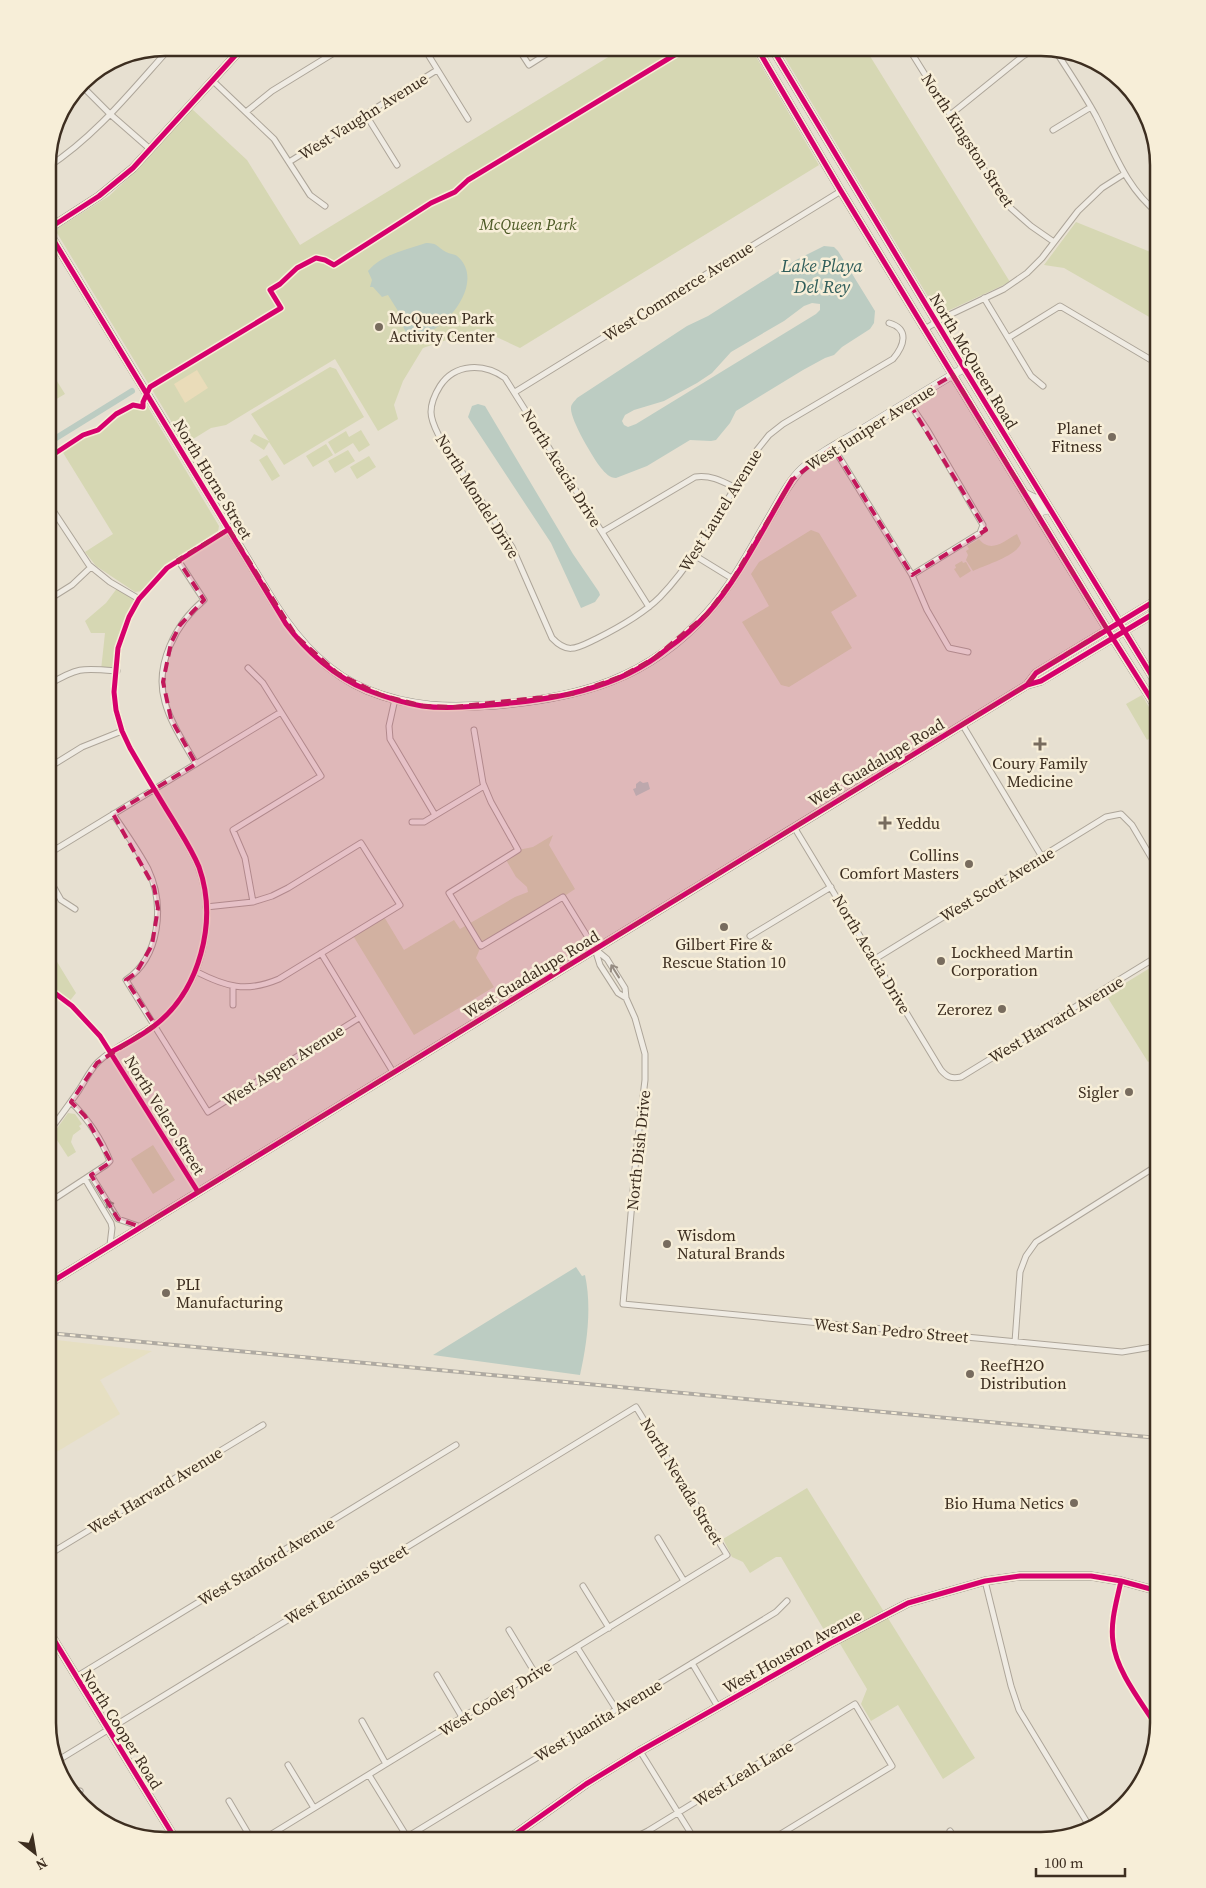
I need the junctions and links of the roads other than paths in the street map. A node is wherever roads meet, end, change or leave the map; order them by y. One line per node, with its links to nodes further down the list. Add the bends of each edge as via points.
1 (163, 56): 17 (street)
2 (234, 56): 13 (main road)
3 (329, 56): 16 (street, via 272,91)
4 (429, 56): 12 (street)
5 (523, 56): 6 (street, via 529,65)
6 (543, 56)
7 (762, 56): 23 (main road, North McQueen Road)
8 (777, 56): 22 (main road, North McQueen Road)
9 (913, 56): 19 (street, North Kingston Street)
10 (1023, 56): 19 (street)
11 (1060, 58): 15 (street)
12 (437, 70): 18 (street, West Vaughn Avenue); 20 (street)
13 (212, 80): 16 (street); 24 (main road)
14 (86, 90): 17 (street)
15 (1091, 108): 21 (street); 28 (street)
16 (246, 112): 26 (street, via 274,138)
17 (110, 114): 24 (street); 25 (street)
18 (366, 115): 26 (street, West Vaughn Avenue); 27 (street)
19 (950, 115): 33 (street, North Kingston Street, via 1006,203)
20 (468, 119)
21 (1053, 130)
22 (824, 136): 23 (main road); 36 (main road, North McQueen Road)
23 (812, 143): 29 (main road, North McQueen Road)
24 (150, 149): 32 (main road, via 111,187)
25 (56, 161)
26 (289, 162): 30 (street, via 310,195)
27 (397, 165)
28 (1124, 174): 31 (street); 33 (street, via 1102,188 1078,211)
29 (841, 192): 38 (main road, North McQueen Road); 45 (street, West Commerce Avenue)
30 (325, 206)
31 (1150, 206)
32 (56, 225)
33 (1054, 242): 35 (street, via 1028,273)
34 (56, 243): 52 (main road, North Horne Street)
35 (984, 298): 36 (street); 39 (street)
36 (936, 322): 38 (street); 41 (main road, North McQueen Road)
37 (889, 323): 48 (street, West Laurel Avenue, via 898,326 903,340 893,359 769,435)
38 (925, 329): 43 (main road, North McQueen Road)
39 (1008, 338): 40 (street, via 1060,306); 44 (street, via 1031,376)
40 (1150, 359)
41 (964, 368): 43 (main road, West Juniper Avenue); 50 (main road, North McQueen Road)
42 (452, 374): 45 (street, North Acacia Drive, via 472,367 495,371); 68 (street, North Mondel Drive, via 443,381 432,403 434,426 512,547 552,638)
43 (952, 375): 46 (main road, West Juniper Avenue); 49 (main road, North McQueen Road)
44 (1042, 386)
45 (515, 392): 53 (street, North Acacia Drive)
46 (908, 401): 47 (main road, West Juniper Avenue); 57 (street, via 983,526 980,533)
47 (833, 447): 57 (street); 58 (main road, West Juniper Avenue, via 810,462 792,480)
48 (734, 487): 53 (street, via 706,475 695,477); 54 (street, West Laurel Avenue)
49 (1024, 493): 50 (main road, via 1034,498 1042,511); 65 (main road, North McQueen Road)
50 (1050, 509): 64 (main road, North McQueen Road)
51 (56, 518): 56 (street)
52 (229, 530): 55 (street); 76 (main road, North Horne Street, via 286,624 304,645 337,673 365,690)
53 (602, 532): 62 (street, North Acacia Drive)
54 (694, 556): 58 (street); 62 (street, West Laurel Avenue)
55 (178, 560): 60 (street); 82 (street, via 204,600 180,625 171,642 162,682 171,719)
56 (91, 566): 59 (street, via 72,585); 60 (street)
57 (912, 575): 69 (street, via 926,610 948,648)
58 (733, 579): 76 (main road, West Juniper Avenue, via 707,614 666,651 599,686 550,699 469,706 437,707)
59 (56, 595)
60 (139, 600): 71 (street, via 122,633)
61 (1150, 604): 64 (main road, West Guadalupe Road)
62 (649, 607): 68 (street, West Laurel Avenue, via 579,647 566,649)
63 (1150, 616): 66 (main road, West Guadalupe Road)
64 (1119, 623): 65 (main road, West Guadalupe Road); 66 (main road, North McQueen Road)
65 (1107, 629): 67 (main road, North McQueen Road); 74 (main road, West Guadalupe Road, via 1036,673)
66 (1124, 631): 67 (main road, West Guadalupe Road); 72 (main road, North McQueen Road)
67 (1113, 638): 74 (main road, West Guadalupe Road, via 1041,681); 75 (main road, North McQueen Road)
68 (560, 646)
69 (968, 652)
70 (248, 668): 77 (street, via 263,683)
71 (116, 671): 73 (street, via 73,671); 80 (street, via 114,692)
72 (1150, 673)
73 (56, 681)
74 (1027, 685): 78 (main road, West Guadalupe Road)
75 (1150, 697)
76 (395, 700): 86 (street, via 389,726 390,739)
77 (281, 712): 82 (street); 94 (street, via 321,776 233,830 245,858)
78 (962, 724): 88 (main road, West Guadalupe Road); 91 (street)
79 (474, 730): 83 (street)
80 (122, 731): 81 (street, via 82,747); 84 (street)
81 (56, 763)
82 (196, 764): 84 (street)
83 (484, 786): 86 (street); 98 (street, via 518,850 449,893 480,946 563,898)
84 (154, 789): 85 (street); 95 (street, via 198,867)
85 (114, 814): 89 (street); 108 (street, via 148,870 154,886 158,908 156,932 145,961 126,980)
86 (435, 815): 87 (street, via 424,822)
87 (412, 822)
88 (794, 827): 92 (street, North Acacia Drive); 98 (main road, West Guadalupe Road)
89 (56, 849)
90 (1150, 855): 91 (street, West Scott Avenue, via 1132,825 1121,814 1106,818)
91 (1042, 857): 100 (street, West Scott Avenue)
92 (831, 887): 97 (street); 100 (street, North Acacia Drive)
93 (56, 892): 96 (street, via 61,900)
94 (253, 902): 95 (street); 99 (street, via 288,888 360,843 400,905)
95 (206, 907): 102 (street, via 206,930)
96 (75, 909)
97 (750, 936)
98 (595, 949): 105 (street, North Dish Drive, via 600,965 618,993); 105 (street, North Dish Drive, one-way to 98, via 625,988 607,959); 110 (main road, West Guadalupe Road)
99 (321, 953): 103 (street, via 279,979 250,988); 107 (street)
100 (875, 959): 111 (street, North Acacia Drive, via 941,1070)
101 (1150, 961): 111 (street, West Harvard Avenue)
102 (195, 971): 103 (street); 108 (street, via 172,1008)
103 (233, 986): 106 (street)
104 (56, 995): 109 (street, North Velero Street, via 86,1019)
105 (626, 998): 122 (street, North Dish Drive, via 645,1054 645,1080)
106 (233, 1005)
107 (360, 1018): 108 (street, West Aspen Avenue, via 208,1112); 110 (street)
108 (155, 1025): 109 (street)
109 (111, 1052): 112 (street, via 97,1063); 117 (street, North Velero Street)
110 (393, 1072): 117 (main road, West Guadalupe Road)
111 (952, 1079)
112 (71, 1102): 113 (street); 115 (street, via 86,1117 110,1160)
113 (56, 1122)
114 (1150, 1170): 123 (street, via 1036,1242 1020,1272)
115 (91, 1175): 116 (street); 119 (street, one-way to 115, via 118,1219)
116 (85, 1179): 118 (street); 120 (street, via 111,1223)
117 (198, 1192): 119 (main road, West Guadalupe Road)
118 (56, 1198)
119 (141, 1227): 120 (main road, West Guadalupe Road)
120 (110, 1245): 121 (main road, West Guadalupe Road)
121 (56, 1280)
122 (622, 1304): 123 (street, West San Pedro Street)
123 (1015, 1342): 124 (street, West San Pedro Street, via 1122,1352)
124 (1150, 1347)
125 (636, 1407): 130 (street, North Nevada Street); 150 (street, West Encinas Street)
126 (262, 1425): 129 (street, West Harvard Avenue)
127 (456, 1445): 144 (street, West Stanford Avenue)
128 (658, 1538): 131 (street)
129 (56, 1551)
130 (727, 1555): 131 (street, West Cooley Drive)
131 (684, 1581): 137 (street, West Cooley Drive)
132 (985, 1581): 133 (main road, West Houston Avenue, via 1056,1575); 145 (main road, West Houston Avenue, via 891,1610); 159 (street, via 1019,1710)
133 (1120, 1581): 135 (main road, West Houston Avenue); 147 (street, via 1112,1641 1116,1658)
134 (583, 1586): 137 (street)
135 (1150, 1589)
136 (787, 1602): 141 (street, West Juanita Avenue)
137 (608, 1628): 140 (street, West Cooley Drive)
138 (509, 1630): 142 (street)
139 (56, 1643): 144 (main road, North Cooper Road)
140 (577, 1647): 142 (street, West Cooley Drive); 146 (street)
141 (692, 1663): 145 (street); 146 (street, West Juanita Avenue)
142 (534, 1673): 148 (street, West Cooley Drive)
143 (437, 1675): 148 (street)
144 (76, 1677): 150 (main road, North Cooper Road)
145 (718, 1707): 151 (main road, West Houston Avenue)
146 (616, 1709): 164 (street, West Juanita Avenue)
147 (1150, 1716)
148 (462, 1718): 154 (street, West Cooley Drive)
149 (362, 1721): 154 (street)
150 (108, 1730): 152 (street, West Encinas Street); 160 (main road, North Cooper Road)
151 (640, 1751): 158 (street); 165 (main road, West Houston Avenue)
152 (63, 1758)
153 (288, 1764): 157 (street)
154 (386, 1764): 155 (street, West Cooley Drive)
155 (369, 1775): 157 (street, West Cooley Drive); 163 (street)
156 (229, 1801): 161 (street)
157 (314, 1808): 162 (street, West Cooley Drive)
158 (678, 1813): 166 (street, West Leah Lane); 167 (street); 168 (street, West Leah Lane, via 856,1704 892,1766)
159 (1087, 1821)
160 (171, 1832)
161 (247, 1832)
162 (275, 1832)
163 (404, 1832)
164 (418, 1832)
165 (518, 1832)
166 (644, 1832)
167 (690, 1832)
168 (784, 1832)

